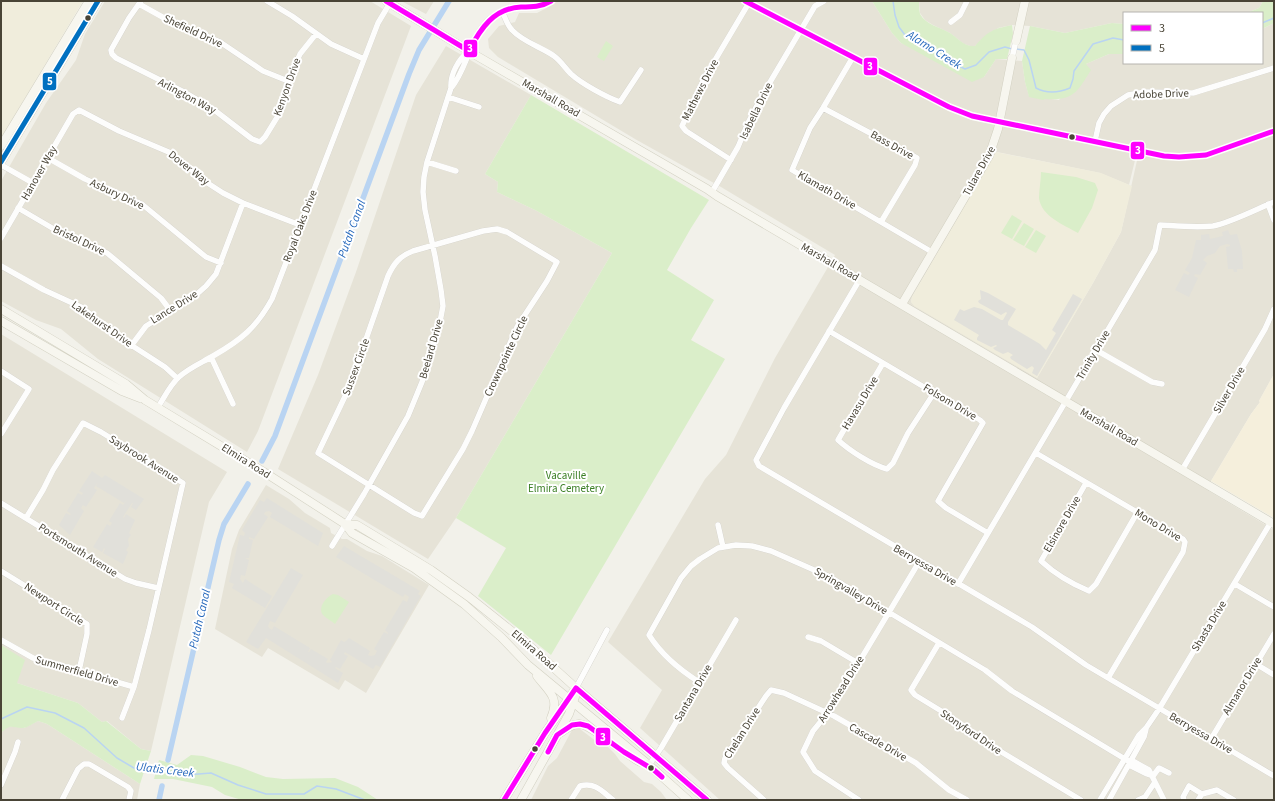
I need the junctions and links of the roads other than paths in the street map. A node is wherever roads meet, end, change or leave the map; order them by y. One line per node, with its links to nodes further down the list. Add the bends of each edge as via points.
1 (89, 1): 31 (main road)
2 (98, 1): 35 (main road)
3 (267, 1): 14 (street)
4 (551, 1): 11 (street, Beelard Drive, via 544,5 515,7)
5 (824, 1): 13 (street, Isabella Drive, via 815,6)
6 (967, 1): 12 (street, via 960,15)
7 (1024, 1): 15 (main road, Tulare Drive)
8 (140, 2): 22 (street, Shefield Drive, via 166,19 220,42 263,71); 30 (street, Arlington Way, via 111,50 112,54 213,109)
9 (388, 2): 16 (main road, Marshall Road); 19 (street, Royal Oaks Drive)
10 (748, 2): 13 (street); 33 (street, Mathews Drive, via 705,77 682,126)
11 (502, 11): 16 (street, Beelard Drive, via 492,16 485,24); 21 (street, via 511,30 554,56 580,81 616,101 620,102 623,99)
12 (951, 22)
13 (801, 30): 17 (street); 33 (street, Isabella Drive, via 763,94)
14 (316, 34): 19 (street, via 339,49); 22 (street, Kenyon Drive, via 300,54)
15 (1016, 41): 18 (street, Tulare Drive)
16 (469, 51): 23 (street, Beelard Drive); 38 (main road, Marshall Road)
17 (853, 57): 25 (street, Klamath Drive); 27 (street, via 957,111)
18 (1012, 58): 27 (main road, Tulare Drive)
19 (364, 59): 45 (street, Royal Oaks Drive)
20 (1274, 68): 29 (street, Adobe Drive, via 1193,93 1144,92 1128,95 1104,114)
21 (641, 70)
22 (288, 81): 30 (street, Kenyon Drive, via 281,111)
23 (448, 97): 24 (street); 34 (street, Beelard Drive)
24 (479, 107)
25 (823, 108): 44 (street, Klamath Drive, via 810,128 792,170); 44 (street, Bass Drive, via 917,158)
26 (79, 110): 32 (street, Hanover Way, via 73,114); 40 (street, Dover Way, via 119,131 171,153 206,182)
27 (1000, 122): 29 (street); 48 (main road, Tulare Drive, via 989,156)
28 (1274, 131): 29 (street, via 1206,155 1192,157 1164,156)
29 (1095, 141)
30 (260, 142)
31 (1, 146)
32 (48, 158): 37 (street, Hanover Way); 49 (street, Asbury Drive, via 85,179 143,205 206,257)
33 (731, 160): 38 (street, Isabella Drive)
34 (427, 162): 36 (street); 47 (street, Beelard Drive, via 423,192)
35 (1, 164): 37 (street)
36 (456, 171)
37 (33, 183): 42 (street, Hanover Way)
38 (712, 192): 51 (main road, Marshall Road)
39 (1274, 202): 41 (street, Trinity Drive)
40 (243, 203): 45 (street, Dover Way); 49 (street, Lance Drive)
41 (1268, 204): 43 (street); 59 (street, Trinity Drive, via 1214,226 1160,225 1154,250)
42 (18, 208): 46 (street, Hanover Way); 54 (street, Bristol Drive, via 59,232 107,253 161,298)
43 (1274, 220)
44 (881, 222): 48 (street, Klamath Drive)
45 (300, 225): 60 (street, Royal Oaks Drive, via 272,300 262,317 243,336)
46 (1, 238)
47 (432, 246): 74 (street, Beelard Drive, via 443,306 439,327 410,411); 74 (street, Sussex Circle, via 404,254 392,267 349,388 318,453); 74 (street, Crownpointe Circle, via 497,229 507,232 557,262 517,327 472,431 422,516)
48 (932, 252): 52 (main road, Tulare Drive)
49 (221, 263): 54 (street, Lance Drive, via 206,286)
50 (1, 266): 58 (street, Lakehurst Drive, via 81,307)
51 (860, 279): 52 (main road, Marshall Road); 57 (street, Berryessa Drive)
52 (902, 304): 67 (main road, Marshall Road)
53 (1, 309): 66 (main road, Elmira Road, via 126,384)
54 (170, 310): 58 (street, Lance Drive, via 146,326)
55 (1274, 310): 72 (street, Silver Drive)
56 (1, 321): 66 (main road, Elmira Road, via 122,391)
57 (829, 331): 61 (street, Folsom Drive); 84 (street, Berryessa Drive, via 784,408 758,456 757,463)
58 (132, 346): 63 (street, Lakehurst Drive, via 165,367)
59 (1096, 350): 64 (street, via 1152,382); 67 (street, Trinity Drive)
60 (211, 357): 63 (street, Royal Oaks Drive); 68 (street)
61 (883, 363): 65 (street, Folsom Drive); 65 (street, Havasu Drive, via 838,440 845,447 887,469)
62 (1, 371): 70 (street, via 29,389)
63 (177, 378): 69 (street, Royal Oaks Drive)
64 (1162, 384)
65 (934, 393): 81 (street, Folsom Drive, via 983,423 938,501)
66 (145, 400): 69 (main road, Elmira Road)
67 (1066, 401): 71 (street, Trinity Drive); 72 (main road, Marshall Road)
68 (234, 404)
69 (158, 407): 79 (main road, Elmira Road)
70 (1, 434)
71 (1036, 453): 73 (street, Mono Drive); 81 (street, Trinity Drive)
72 (1182, 470): 78 (main road, Marshall Road)
73 (1086, 482): 76 (street, Mono Drive); 76 (street, Elsinore Drive, via 1041,561 1048,568 1089,591 1096,584)
74 (368, 485): 79 (street, Beelard Drive)
75 (1, 503): 77 (street, Portsmouth Avenue)
76 (1137, 513): 102 (street, Mono Drive, via 1183,539 1185,547)
77 (26, 518): 88 (street, Portsmouth Avenue, via 125,579); 88 (street, Saybrook Avenue, via 83,422 183,483)
78 (1272, 523): 87 (street, Shasta Drive)
79 (345, 524): 82 (street, Beelard Drive); 99 (main road, Elmira Road, via 352,533 414,568 464,604); 105 (main road, Elmira Road, via 357,525 425,566 469,597 524,641)
80 (718, 524): 83 (street)
81 (988, 533): 86 (street, Trinity Drive)
82 (332, 546)
83 (723, 547): 90 (street, Springvalley Drive, via 752,546 771,551 830,577); 103 (street, Springvalley Drive, via 700,558 691,566 679,581 649,635 676,664)
84 (919, 562): 86 (street, Berryessa Drive); 90 (street, Arrowhead Drive)
85 (1, 571): 100 (street, Newport Circle, via 87,624)
86 (958, 584): 102 (street, Berryessa Drive, via 1032,627)
87 (1235, 584): 89 (street); 108 (street, Shasta Drive)
88 (158, 588): 104 (street, Saybrook Avenue)
89 (1274, 607)
90 (889, 613): 96 (street, Springvalley Drive); 97 (street, Arrowhead Drive)
91 (736, 620): 103 (street, Santana Drive)
92 (607, 630): 105 (street)
93 (1274, 634): 98 (street, Almanor Drive)
94 (808, 637): 97 (street, via 821,641)
95 (1, 640): 100 (street, Summerfield Drive, via 33,658)
96 (939, 643): 116 (street, Springvalley Drive); 136 (street, Stonyford Drive, via 911,690 915,695 951,717 974,736)
97 (858, 663): 109 (street, Arrowhead Drive)
98 (1256, 664): 101 (street); 113 (street, Almanor Drive)
99 (528, 665): 107 (main road, Elmira Road); 111 (main road, via 550,691 555,702)
100 (79, 671): 104 (street, Summerfield Drive)
101 (1274, 675)
102 (1108, 678): 108 (street, Berryessa Drive)
103 (699, 682): 115 (street, Santana Drive)
104 (134, 687): 110 (street, Saybrook Avenue)
105 (576, 688): 107 (main road); 115 (main road, Elmira Road)
106 (784, 693): 109 (street, Cascade Drive); 133 (street, Chelan Drive, via 771,690 724,763)
107 (572, 700): 111 (main road); 112 (main road, via 569,714); 117 (main road, Elmira Road)
108 (1159, 709): 113 (street, Berryessa Drive); 116 (street, Shasta Drive, via 1139,735)
109 (828, 714): 134 (street, Arrowhead Drive, via 813,732 803,752 815,771); 135 (street, Cascade Drive, via 916,764 949,790)
110 (122, 718)
111 (545, 733): 127 (main road)
112 (557, 735): 117 (main road, via 572,725 588,726 624,752); 128 (main road)
113 (1211, 739): 120 (street, Berryessa Drive)
114 (18, 742): 122 (street)
115 (656, 756): 117 (street, Santana Drive); 132 (main road, Elmira Road)
116 (1129, 762): 119 (street, Springvalley Drive); 137 (street, Shasta Drive); 138 (street, Shasta Drive)
117 (652, 767): 131 (main road, Elmira Road)
118 (1169, 773): 119 (street, via 1159,768)
119 (1153, 776): 121 (street)
120 (1274, 776)
121 (1155, 782): 124 (street); 140 (street)
122 (1, 785)
123 (1202, 794): 141 (street, via 1189,786 1182,798); 142 (street); 143 (street, via 1216,790)
124 (1145, 799): 139 (street)
125 (62, 800): 126 (street, via 78,769 84,764 89,764 128,787 131,791)
126 (129, 800)
127 (504, 800)
128 (520, 800)
129 (571, 800): 130 (street, via 580,786 587,784)
130 (613, 800)
131 (688, 800)
132 (707, 800)
133 (764, 800)
134 (860, 800)
135 (967, 800)
136 (1081, 800)
137 (1100, 800)
138 (1109, 800)
139 (1138, 800)
140 (1164, 800)
141 (1184, 800)
142 (1198, 800)
143 (1234, 800)

